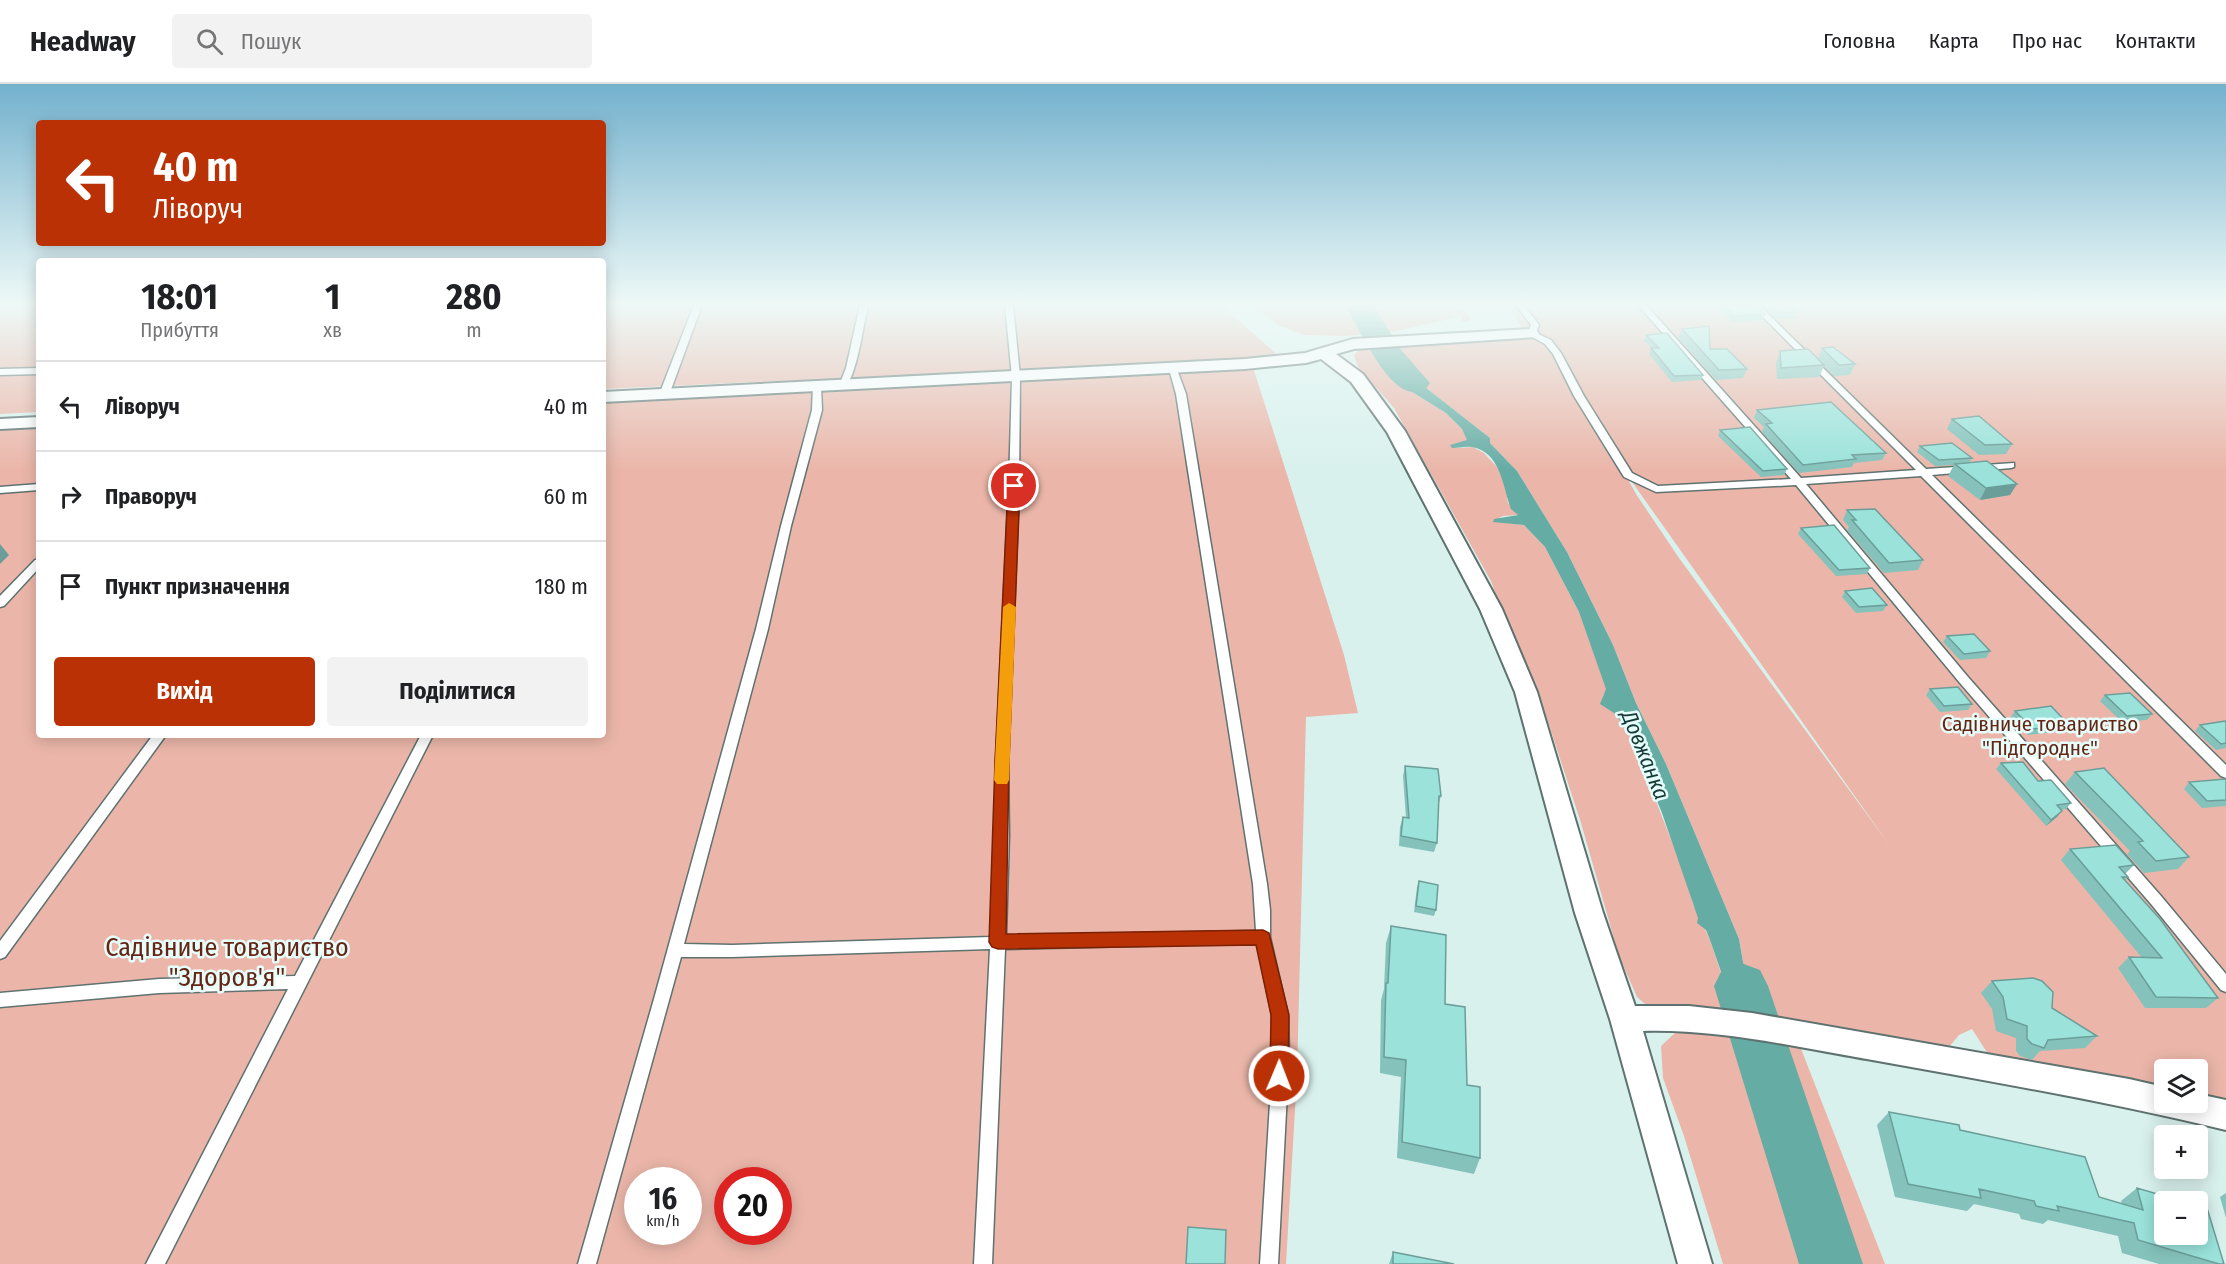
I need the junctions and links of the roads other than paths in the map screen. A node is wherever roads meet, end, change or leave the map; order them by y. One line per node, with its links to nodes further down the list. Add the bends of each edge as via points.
1 (677, 360): 15 (lane)
2 (852, 360): 13 (lane)
3 (1015, 360): 12 (lane)
4 (1285, 360): 9 (street)
5 (1333, 360): 36 (street, via 1357,378 1396,431 1491,609 1526,692 1589,913)
6 (1561, 360): 21 (lane, via 1618,461 1642,484 1677,490)
7 (1691, 360): 21 (lane)
8 (1810, 360): 20 (lane)
9 (1173, 369): 12 (street); 29 (lane, via 1247,802 1263,910)
10 (36, 371): 11 (lane)
11 (0, 372)
12 (1016, 377): 13 (street); 30 (lane)
13 (843, 386): 14 (street)
14 (816, 387): 15 (street); 31 (lane, via 817,410)
15 (663, 395): 16 (street)
16 (606, 397)
17 (36, 422): 18 (street)
18 (0, 424)
19 (2011, 465): 20 (lane)
20 (1923, 472): 21 (lane); 28 (lane)
21 (1798, 481): 34 (lane)
22 (36, 488): 23 (lane)
23 (0, 490)
24 (36, 565): 25 (lane)
25 (0, 603)
26 (158, 738): 32 (lane)
27 (426, 738): 33 (lane)
28 (2226, 773)
29 (1263, 938): 30 (lane); 43 (lane, via 1280,1015 1281,1055)
30 (998, 942): 31 (lane, via 713,953); 42 (lane)
31 (676, 950): 41 (lane)
32 (0, 953)
33 (299, 982): 35 (lane, via 159,986); 40 (lane)
34 (2226, 985)
35 (0, 1000)
36 (1625, 1020): 37 (street, via 1658,1017 1781,1030); 44 (street)
37 (2154, 1099)
38 (2208, 1111): 39 (street)
39 (2226, 1115)
40 (155, 1264)
41 (587, 1264)
42 (983, 1264)
43 (1269, 1264)
44 (1695, 1264)

